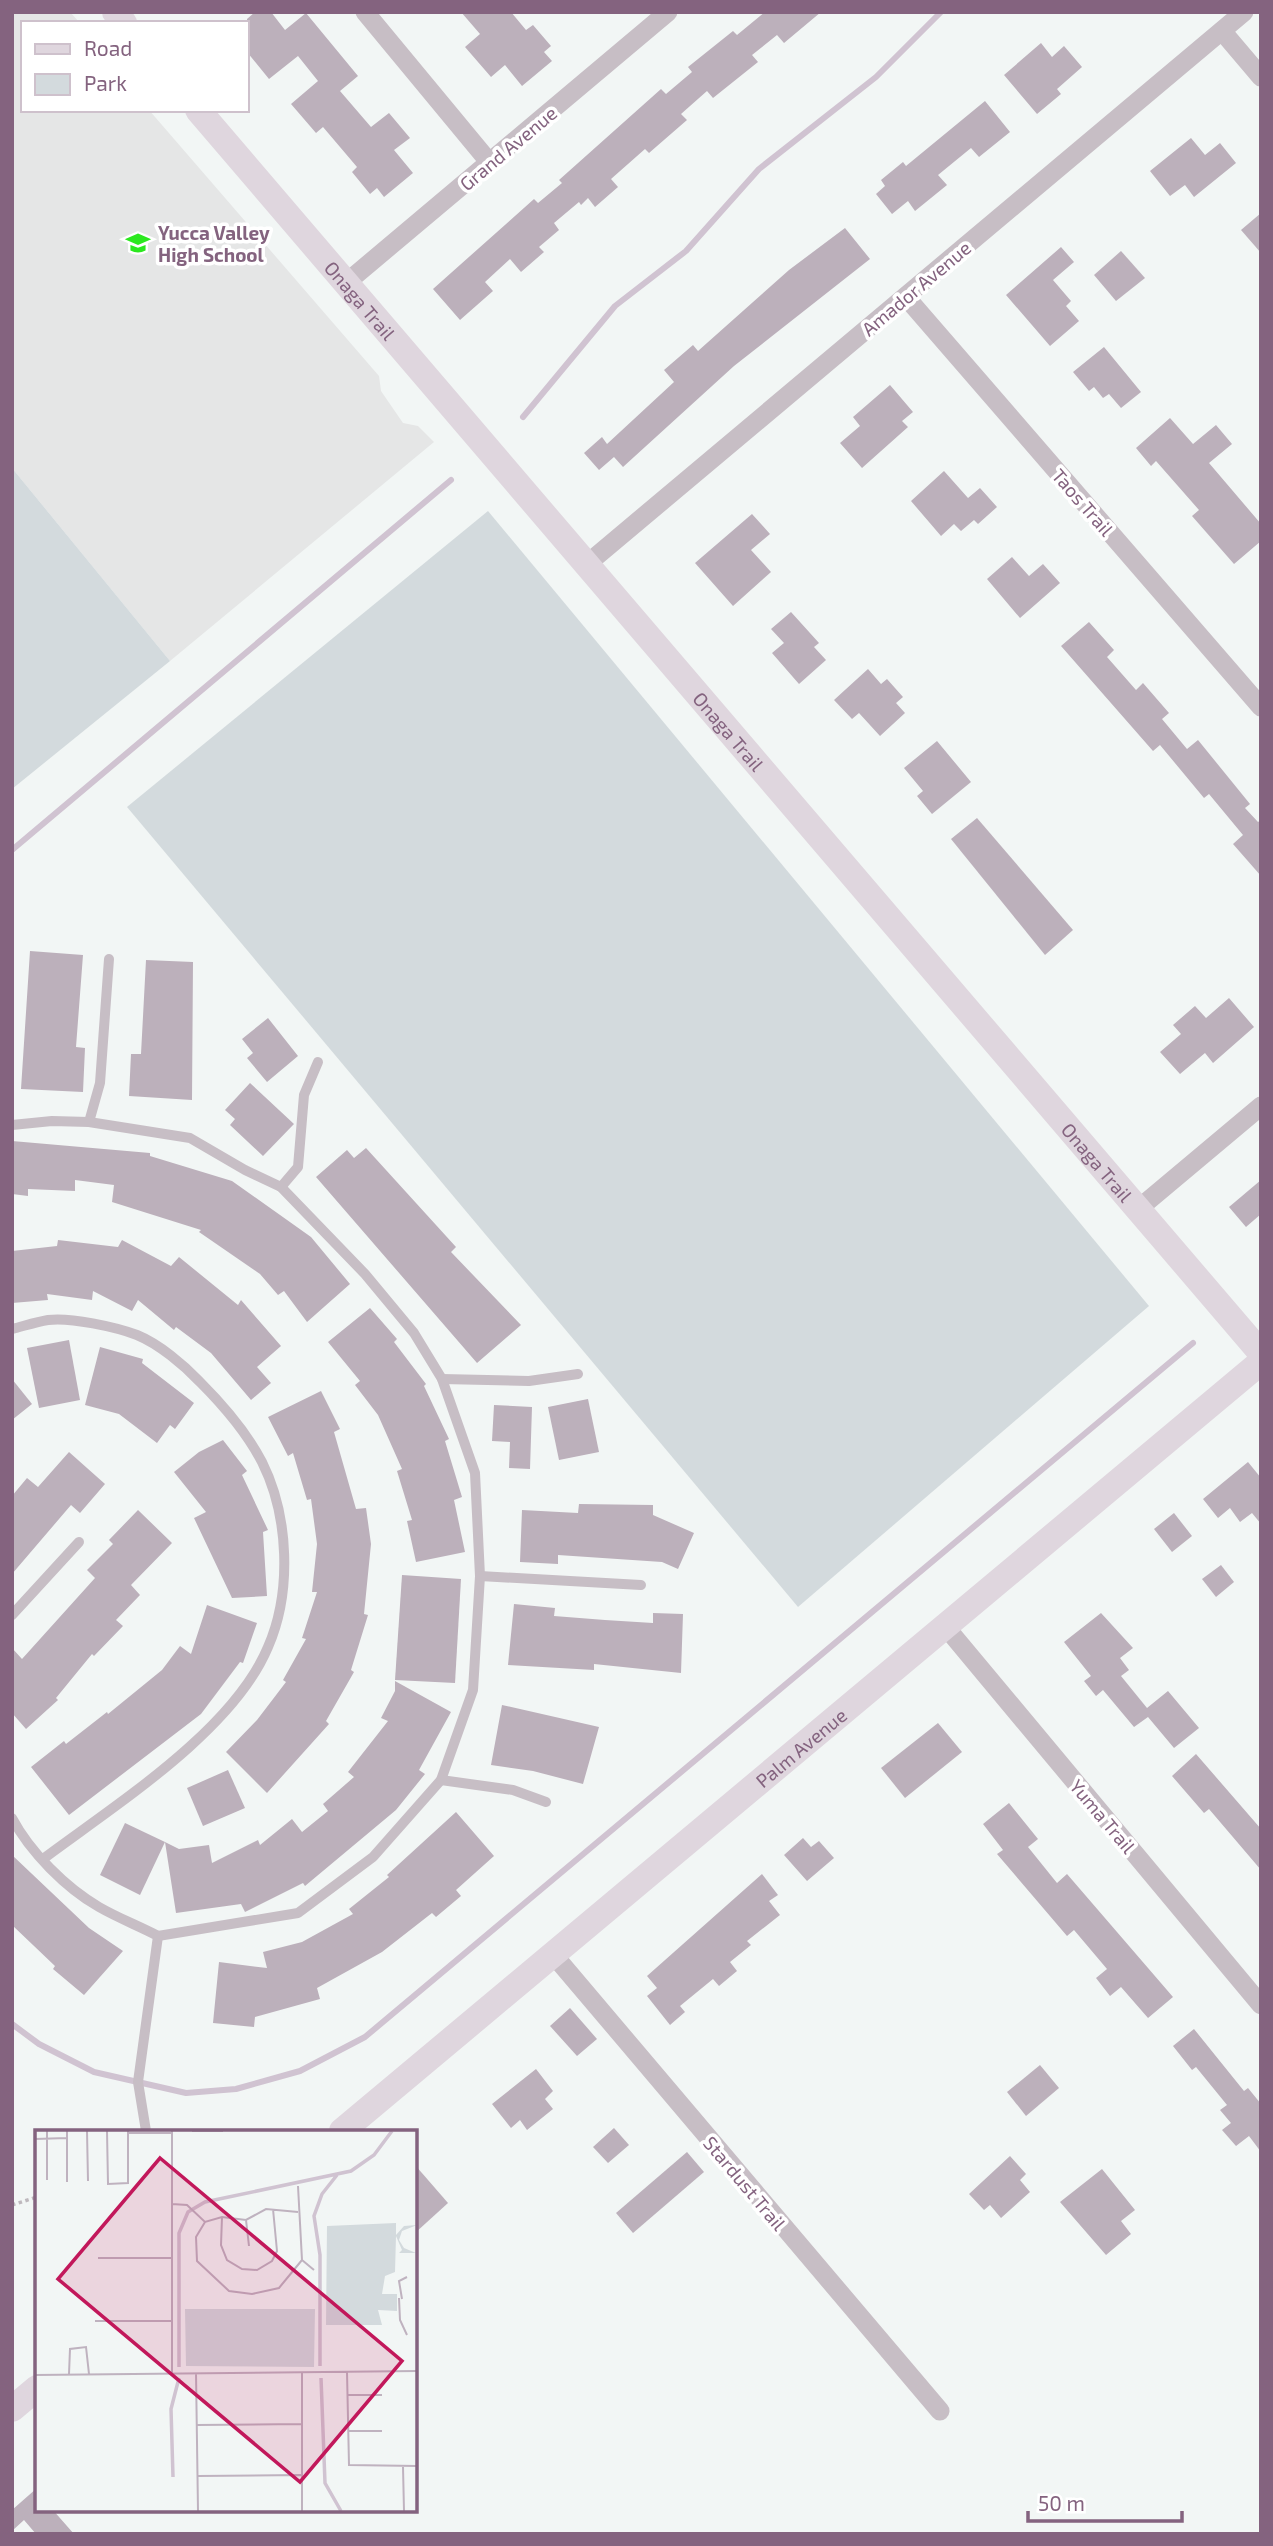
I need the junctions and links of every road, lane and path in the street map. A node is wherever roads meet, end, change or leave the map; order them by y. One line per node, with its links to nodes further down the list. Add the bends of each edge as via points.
1 (365, 12): 7 (street)
2 (668, 12): 7 (street, Grand Avenue)
3 (1244, 12): 4 (street, Amador Avenue)
4 (1222, 31): 5 (street); 9 (street, Amador Avenue)
5 (1261, 76)
6 (200, 112): 8 (street, Onaga Trail)
7 (490, 163): 8 (street, Grand Avenue)
8 (346, 283): 10 (street, Onaga Trail)
9 (905, 297): 10 (street, Amador Avenue); 11 (street, Taos Trail)
10 (587, 564): 18 (street, Onaga Trail)
11 (1261, 707)
12 (109, 959): 15 (lane, via 100,1083)
13 (318, 1062): 17 (lane, via 304,1095 298,1167)
14 (1261, 1106): 18 (street)
15 (89, 1122): 16 (lane); 17 (lane, via 190,1138)
16 (12, 1125)
17 (281, 1187): 23 (lane, via 365,1274 414,1333)
18 (1137, 1210): 20 (street, Onaga Trail)
19 (12, 1329): 32 (lane, via 51,1319 89,1324 138,1336 186,1368 222,1405 262,1462 279,1514 283,1550 282,1608 268,1649 249,1682 221,1717)
20 (1261, 1353)
21 (1261, 1362): 28 (street, Palm Avenue)
22 (578, 1374): 23 (lane, via 529,1381)
23 (443, 1379): 25 (lane, via 475,1473)
24 (79, 1542): 27 (lane)
25 (480, 1576): 26 (lane); 29 (lane, via 473,1690)
26 (641, 1585)
27 (12, 1615)
28 (945, 1626): 34 (street, Palm Avenue); 35 (street, Yuma Trail)
29 (441, 1780): 30 (lane, via 513,1790); 33 (lane, via 373,1857 298,1913)
30 (545, 1802)
31 (12, 1818): 32 (lane)
32 (43, 1859): 33 (lane, via 99,1907)
33 (158, 1936): 36 (lane, via 138,2082)
34 (552, 1953): 37 (street, Palm Avenue); 42 (street, Stardust Trail)
35 (1261, 2006)
36 (146, 2130)
37 (343, 2130)
38 (35, 2198): 39 (path)
39 (12, 2205)
40 (35, 2390): 41 (street)
41 (12, 2409)
42 (940, 2411)

